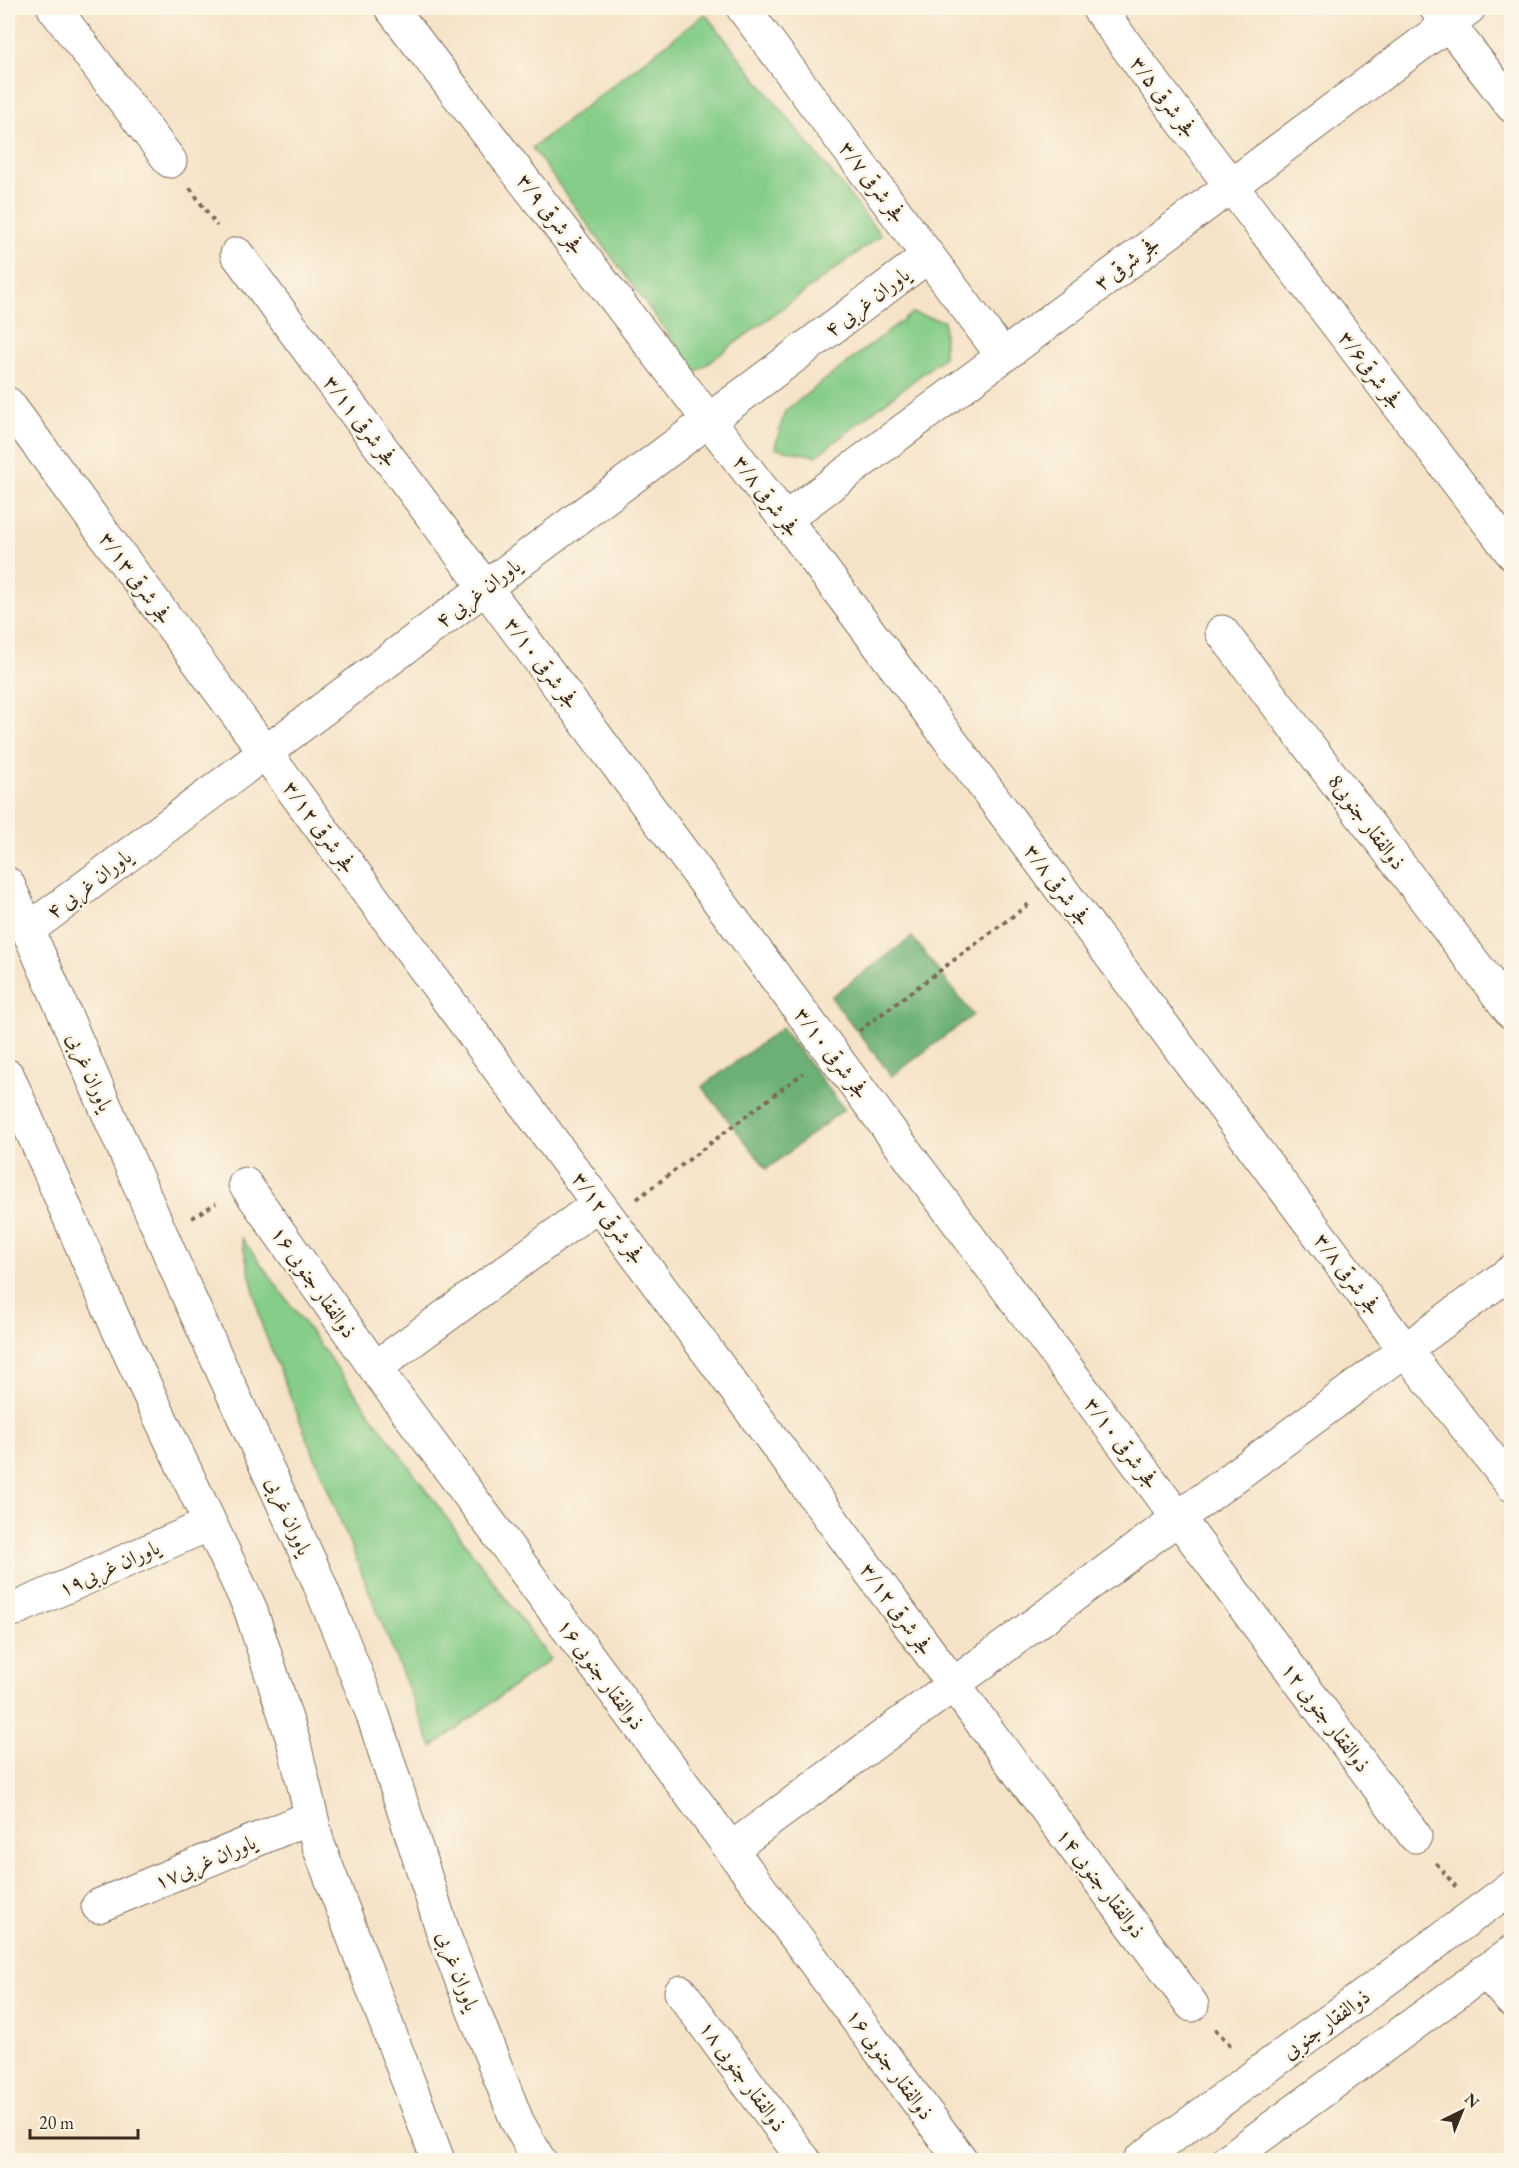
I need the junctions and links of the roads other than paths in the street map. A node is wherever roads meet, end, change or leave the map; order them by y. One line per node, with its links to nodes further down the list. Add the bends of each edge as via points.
1 (54, 8): 7 (street)
2 (392, 8): 13 (street, ۳/۹ فجر شرقی)
3 (743, 8): 10 (street, ۳/۷ فجر شرقی)
4 (1098, 8): 8 (street, ۳/۵ فجر شرقی)
5 (1451, 13): 6 (street); 8 (street, ۳ فجر شرقی)
6 (1512, 106)
7 (170, 161)
8 (1231, 186): 11 (street, ۳ فجر شرقی); 15 (street, فجر شرقی۳/۶)
9 (237, 254): 16 (street, ۳/۱۱ فجر شرقی)
10 (928, 256): 11 (street, ۳/۷ فجر شرقی); 13 (street, ۴ یاوران غربی)
11 (1003, 356): 14 (street, ۳ فجر شرقی)
12 (8, 404): 18 (street, ۳/۱۳ فجر شرقی)
13 (710, 421): 14 (street, ۳/۸ فجر شرقی); 16 (street, ۴ یاوران غربی)
14 (785, 519): 26 (street, ۳/۸ فجر شرقی)
15 (1512, 553)
16 (486, 588): 18 (street, ۴ یاوران غربی); 29 (street, ۳/۱۰ فجر شرقی)
17 (1222, 632): 21 (street, 8ذوالفقار جنوبی)
18 (265, 752): 20 (street, ۴ یاوران غربی); 24 (street, ۳/۱۲ فجر شرقی)
19 (8, 884): 20 (street, یاوران غربی)
20 (28, 930): 44 (street, یاوران غربی, via 315,1573 368,1704 445,1938 517,2121)
21 (1512, 1013)
22 (8, 1076): 30 (street, via 115,1322)
23 (245, 1184): 27 (street, ۱۶ ذوالفقار جنوبی)
24 (604, 1212): 27 (street); 32 (street, ۳/۱۲ فجر شرقی)
25 (1512, 1271): 26 (street)
26 (1405, 1350): 28 (street, ۳/۸ فجر شرقی); 29 (street)
27 (375, 1368): 35 (street, ۱۶ ذوالفقار جنوبی)
28 (1512, 1485)
29 (1178, 1518): 32 (street); 34 (street, ۱۲ ذوالفقار جنوبی)
30 (210, 1524): 31 (street, یاوران غربی۱۹); 33 (street, via 249,1608 293,1740)
31 (8, 1612)
32 (953, 1684): 35 (street); 42 (street, ۱۴ ذوالفقار جنوبی)
33 (311, 1817): 37 (street, یاوران غربی۱۷); 43 (street)
34 (1415, 1836)
35 (731, 1849): 46 (street, ۱۶ ذوالفقار جنوبی)
36 (1512, 1887): 47 (street, ذوالفقار جنوبی)
37 (98, 1906)
38 (1512, 1952): 39 (street)
39 (1485, 1971): 41 (street); 48 (street)
40 (681, 1992): 45 (street, ۱۸ ذوالفقار جنوبی)
41 (1512, 2001)
42 (1192, 2005)
43 (438, 2160)
44 (539, 2160)
45 (804, 2160)
46 (961, 2160)
47 (1140, 2160)
48 (1228, 2160)

